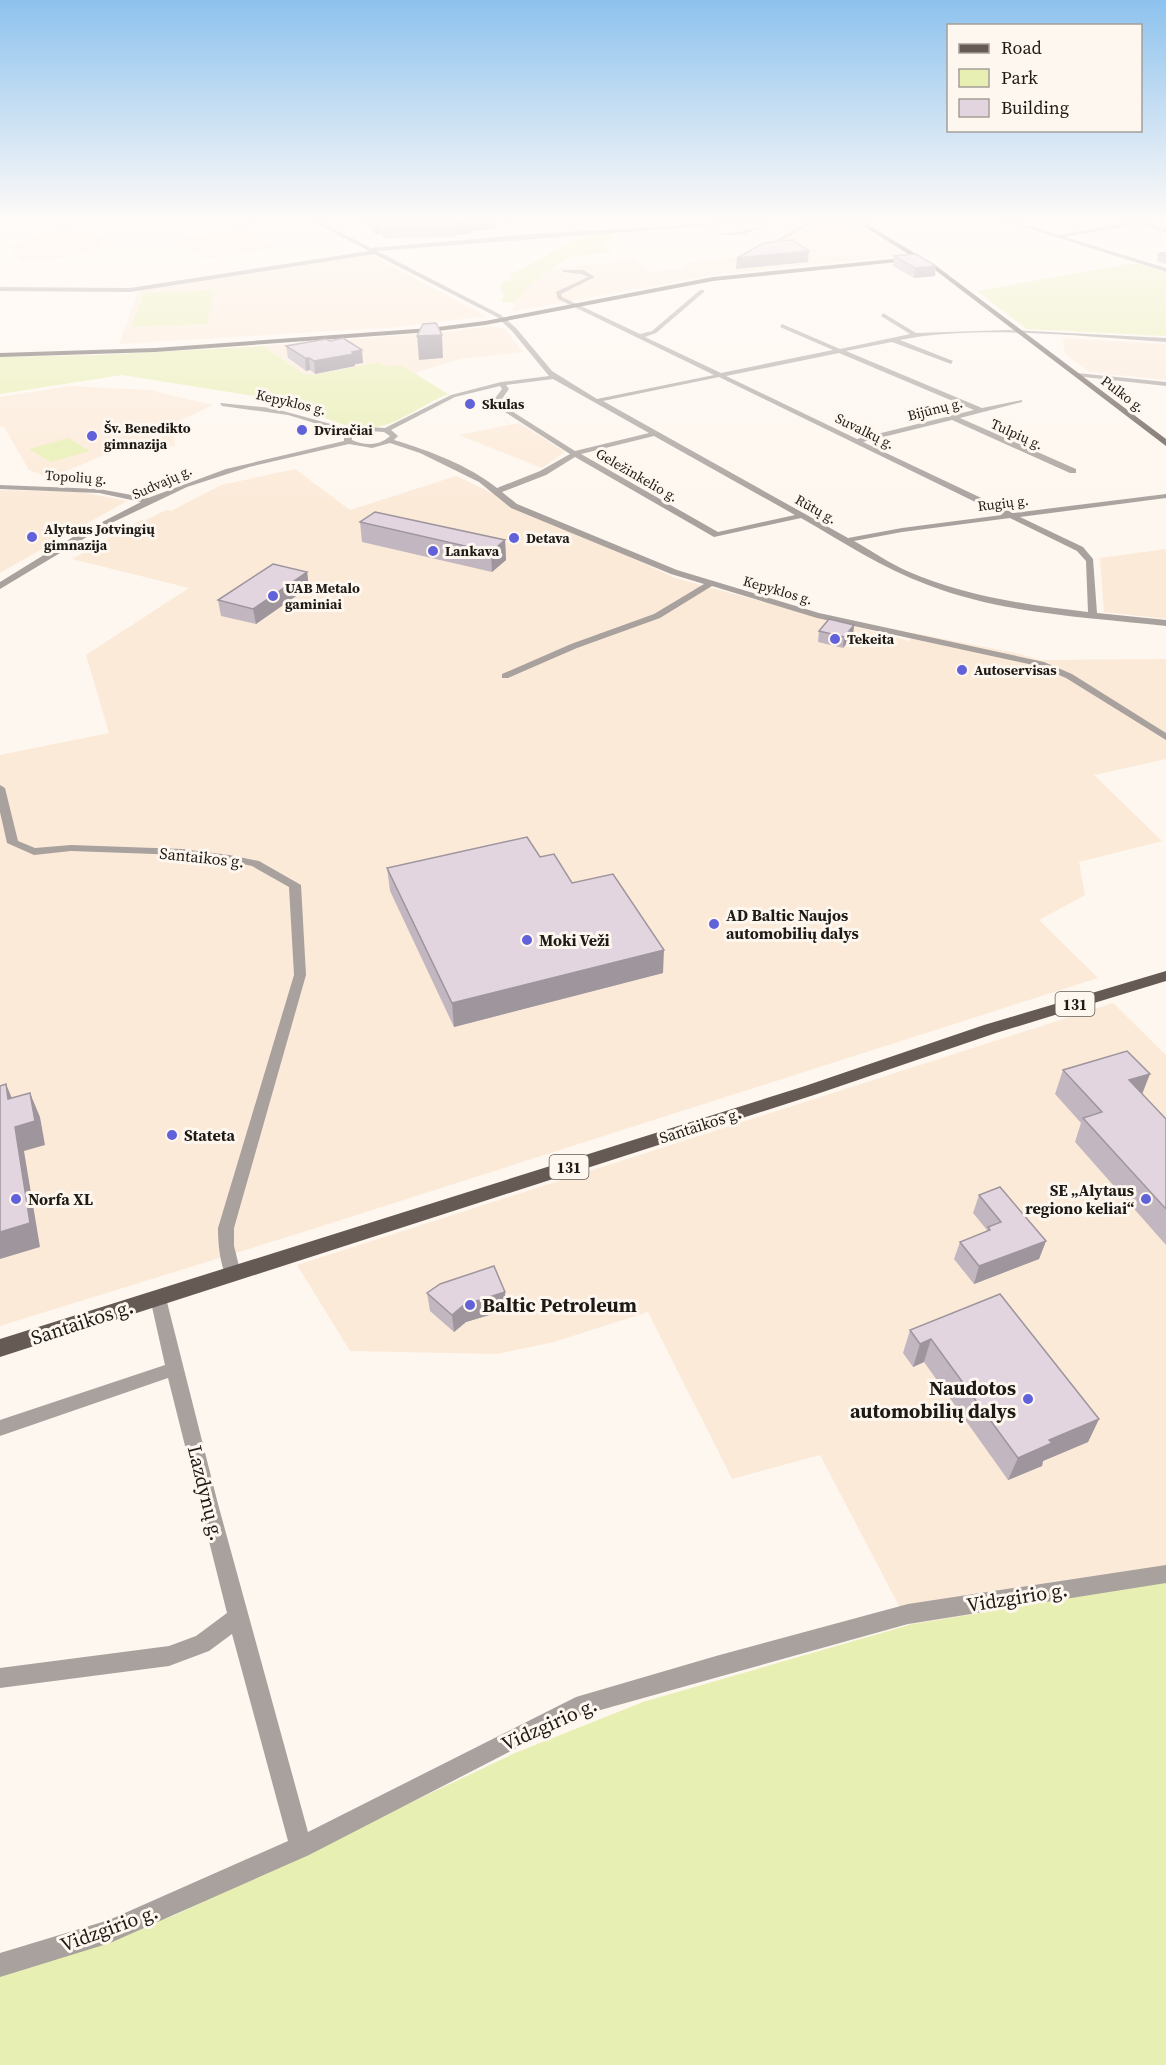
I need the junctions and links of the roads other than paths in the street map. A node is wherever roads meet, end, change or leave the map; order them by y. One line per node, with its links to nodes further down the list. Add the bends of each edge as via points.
1 (499, 317): 13 (main road)
2 (502, 317): 18 (street, Rūtų g.)
3 (601, 317): 10 (street, Suvalkų g.)
4 (671, 317): 10 (street, via 654,332)
5 (887, 317): 9 (street)
6 (1000, 317): 8 (main road, Pulko g.)
7 (782, 326): 15 (street)
8 (1021, 333): 9 (street); 12 (street); 20 (main road, Pulko g.)
9 (915, 335): 11 (street)
10 (641, 336): 19 (street, Suvalkų g.)
11 (893, 339): 15 (street); 17 (street)
12 (1166, 340)
13 (127, 349): 14 (main road); 16 (main road)
14 (0, 350)
15 (838, 351): 19 (street); 28 (street)
16 (0, 355)
17 (951, 362)
18 (550, 375): 22 (street); 25 (street, Rūtų g.)
19 (721, 375): 25 (street); 34 (street, Suvalkų g.)
20 (1077, 375): 21 (main road, Pulko g.); 23 (street)
21 (1086, 382): 24 (street); 36 (main road, Pulko g.)
22 (501, 384): 30 (street, via 442,400); 37 (street, Geležinkelio g., via 506,389 496,404)
23 (1166, 384)
24 (1166, 390)
25 (595, 401): 32 (street, Rūtų g.)
26 (1020, 401): 28 (street, Bijūnų g.)
27 (222, 404): 31 (street, Kepyklos g., via 260,406 303,415)
28 (980, 410): 29 (street, Bijūnų g.)
29 (952, 417): 34 (street, Bijūnų g.); 38 (street, Tulpių g.)
30 (386, 430): 31 (street); 33 (street, via 393,434)
31 (353, 433): 35 (street, via 347,438)
32 (654, 434): 37 (street); 43 (street, Rūtų g.)
33 (390, 441): 35 (street, Sudvajų g., via 366,446); 40 (street, Kepyklos g., via 423,451)
34 (857, 441): 44 (street, Suvalkų g.)
35 (350, 442): 42 (street, Sudvajų g., via 233,469)
36 (1166, 443)
37 (575, 454): 40 (street, via 543,473); 43 (street, Geležinkelio g., via 717,536)
38 (1073, 471)
39 (0, 487): 42 (street, Topolių g., via 99,492)
40 (497, 491): 46 (street, Kepyklos g., via 514,506)
41 (1166, 496): 44 (street, Rugių g.)
42 (150, 501): 47 (street, Sudvajų g., via 50,554)
43 (800, 516): 45 (street, Rūtų g.)
44 (1010, 516): 45 (street, Rugių g.); 48 (street, Suvalkų g., via 1086,555 1091,569)
45 (844, 541): 48 (street, Rūtų g., via 903,572 951,590)
46 (710, 584): 50 (street, via 657,616); 51 (street, Kepyklos g., via 817,615 1041,664 1069,676)
47 (0, 586)
48 (1093, 614): 49 (street, Rūtų g.)
49 (1166, 623)
50 (505, 676)
51 (1166, 737)
52 (0, 788): 54 (street, Santaikos g., via 13,843 34,852 71,848 207,855 255,863 295,885 300,975 226,1228)
53 (1166, 976): 54 (main road, Santaikos g. / 131, via 990,1029)
54 (233, 1274): 55 (main road, Santaikos g. / 131)
55 (158, 1298): 56 (main road, Santaikos g. / 131); 57 (street, Lazdynų g.)
56 (0, 1348)
57 (174, 1369): 58 (street); 60 (street, Lazdynų g.)
58 (0, 1428)
59 (1166, 1574): 62 (street, Vidzgirio g., via 908,1614 576,1707)
60 (237, 1618): 61 (street, via 202,1644 169,1656); 62 (street, Lazdynų g.)
61 (0, 1678)
62 (301, 1847): 63 (street, Vidzgirio g., via 110,1931)
63 (0, 1965)

